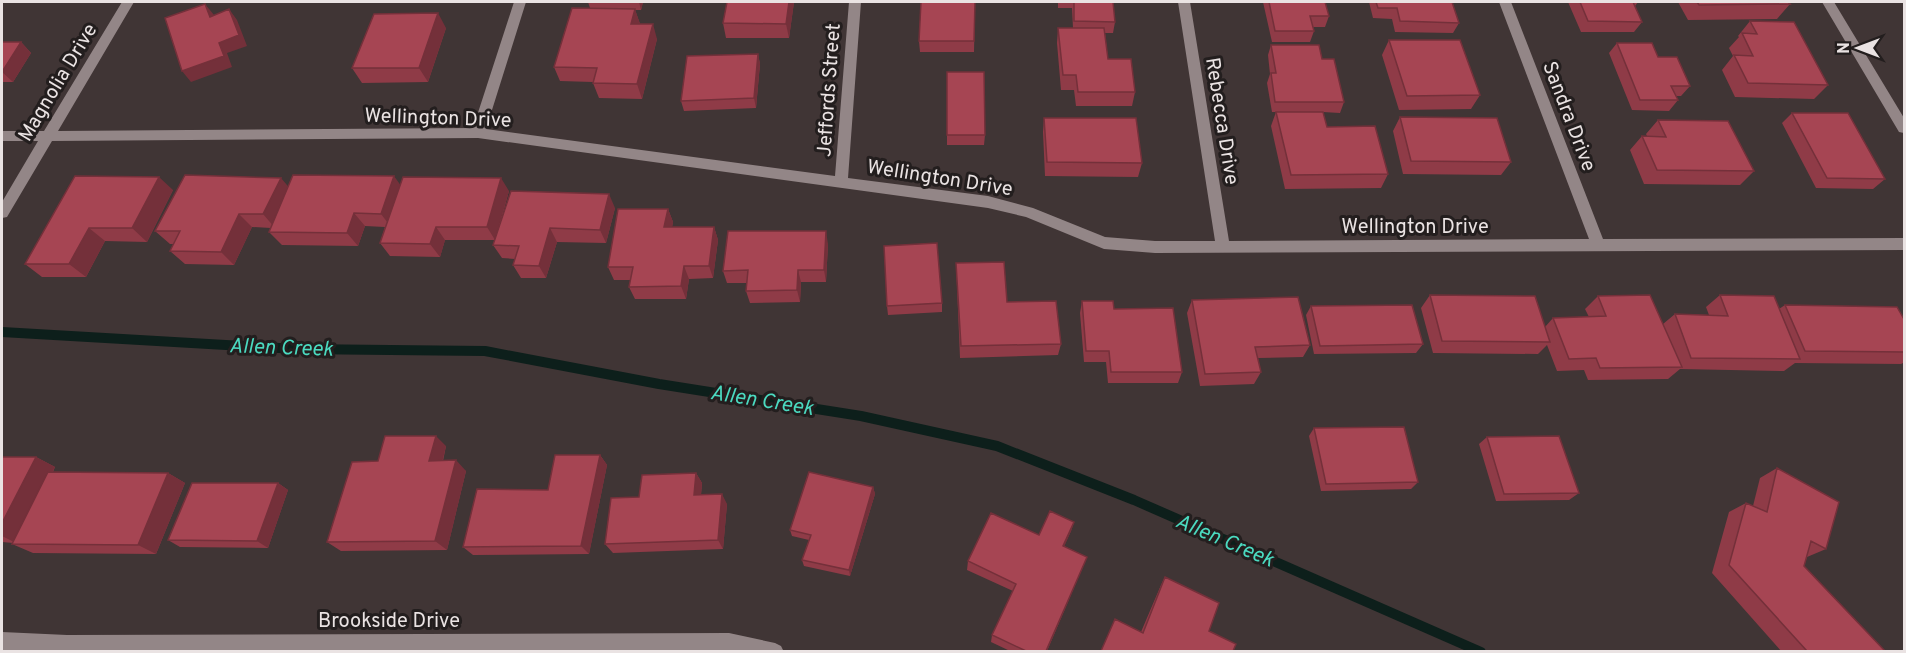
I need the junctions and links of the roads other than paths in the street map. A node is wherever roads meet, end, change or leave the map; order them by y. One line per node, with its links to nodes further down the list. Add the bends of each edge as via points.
1 (128, 2): 10 (street, Magnolia Drive)
2 (520, 2): 8 (street)
3 (855, 2): 11 (street, Jeffords Street)
4 (1184, 2): 15 (street, Rebecca Drive)
5 (1505, 2): 13 (street, Sandra Drive)
6 (1828, 2): 7 (street)
7 (1905, 128)
8 (478, 134): 10 (street, Wellington Drive); 11 (street, Wellington Drive)
9 (2, 136): 10 (street, Wellington Drive)
10 (47, 136): 12 (street, Magnolia Drive)
11 (841, 182): 15 (street, Wellington Drive, via 988,202 1028,212 1104,243 1155,248)
12 (2, 213)
13 (1598, 244): 14 (street, Wellington Drive); 15 (street, Wellington Drive)
14 (1905, 244)
15 (1223, 246)
16 (2, 641): 17 (street, Brookside Drive, via 67,645)
17 (658, 646): 18 (street, Brookside Drive, via 729,642)
18 (775, 651)

